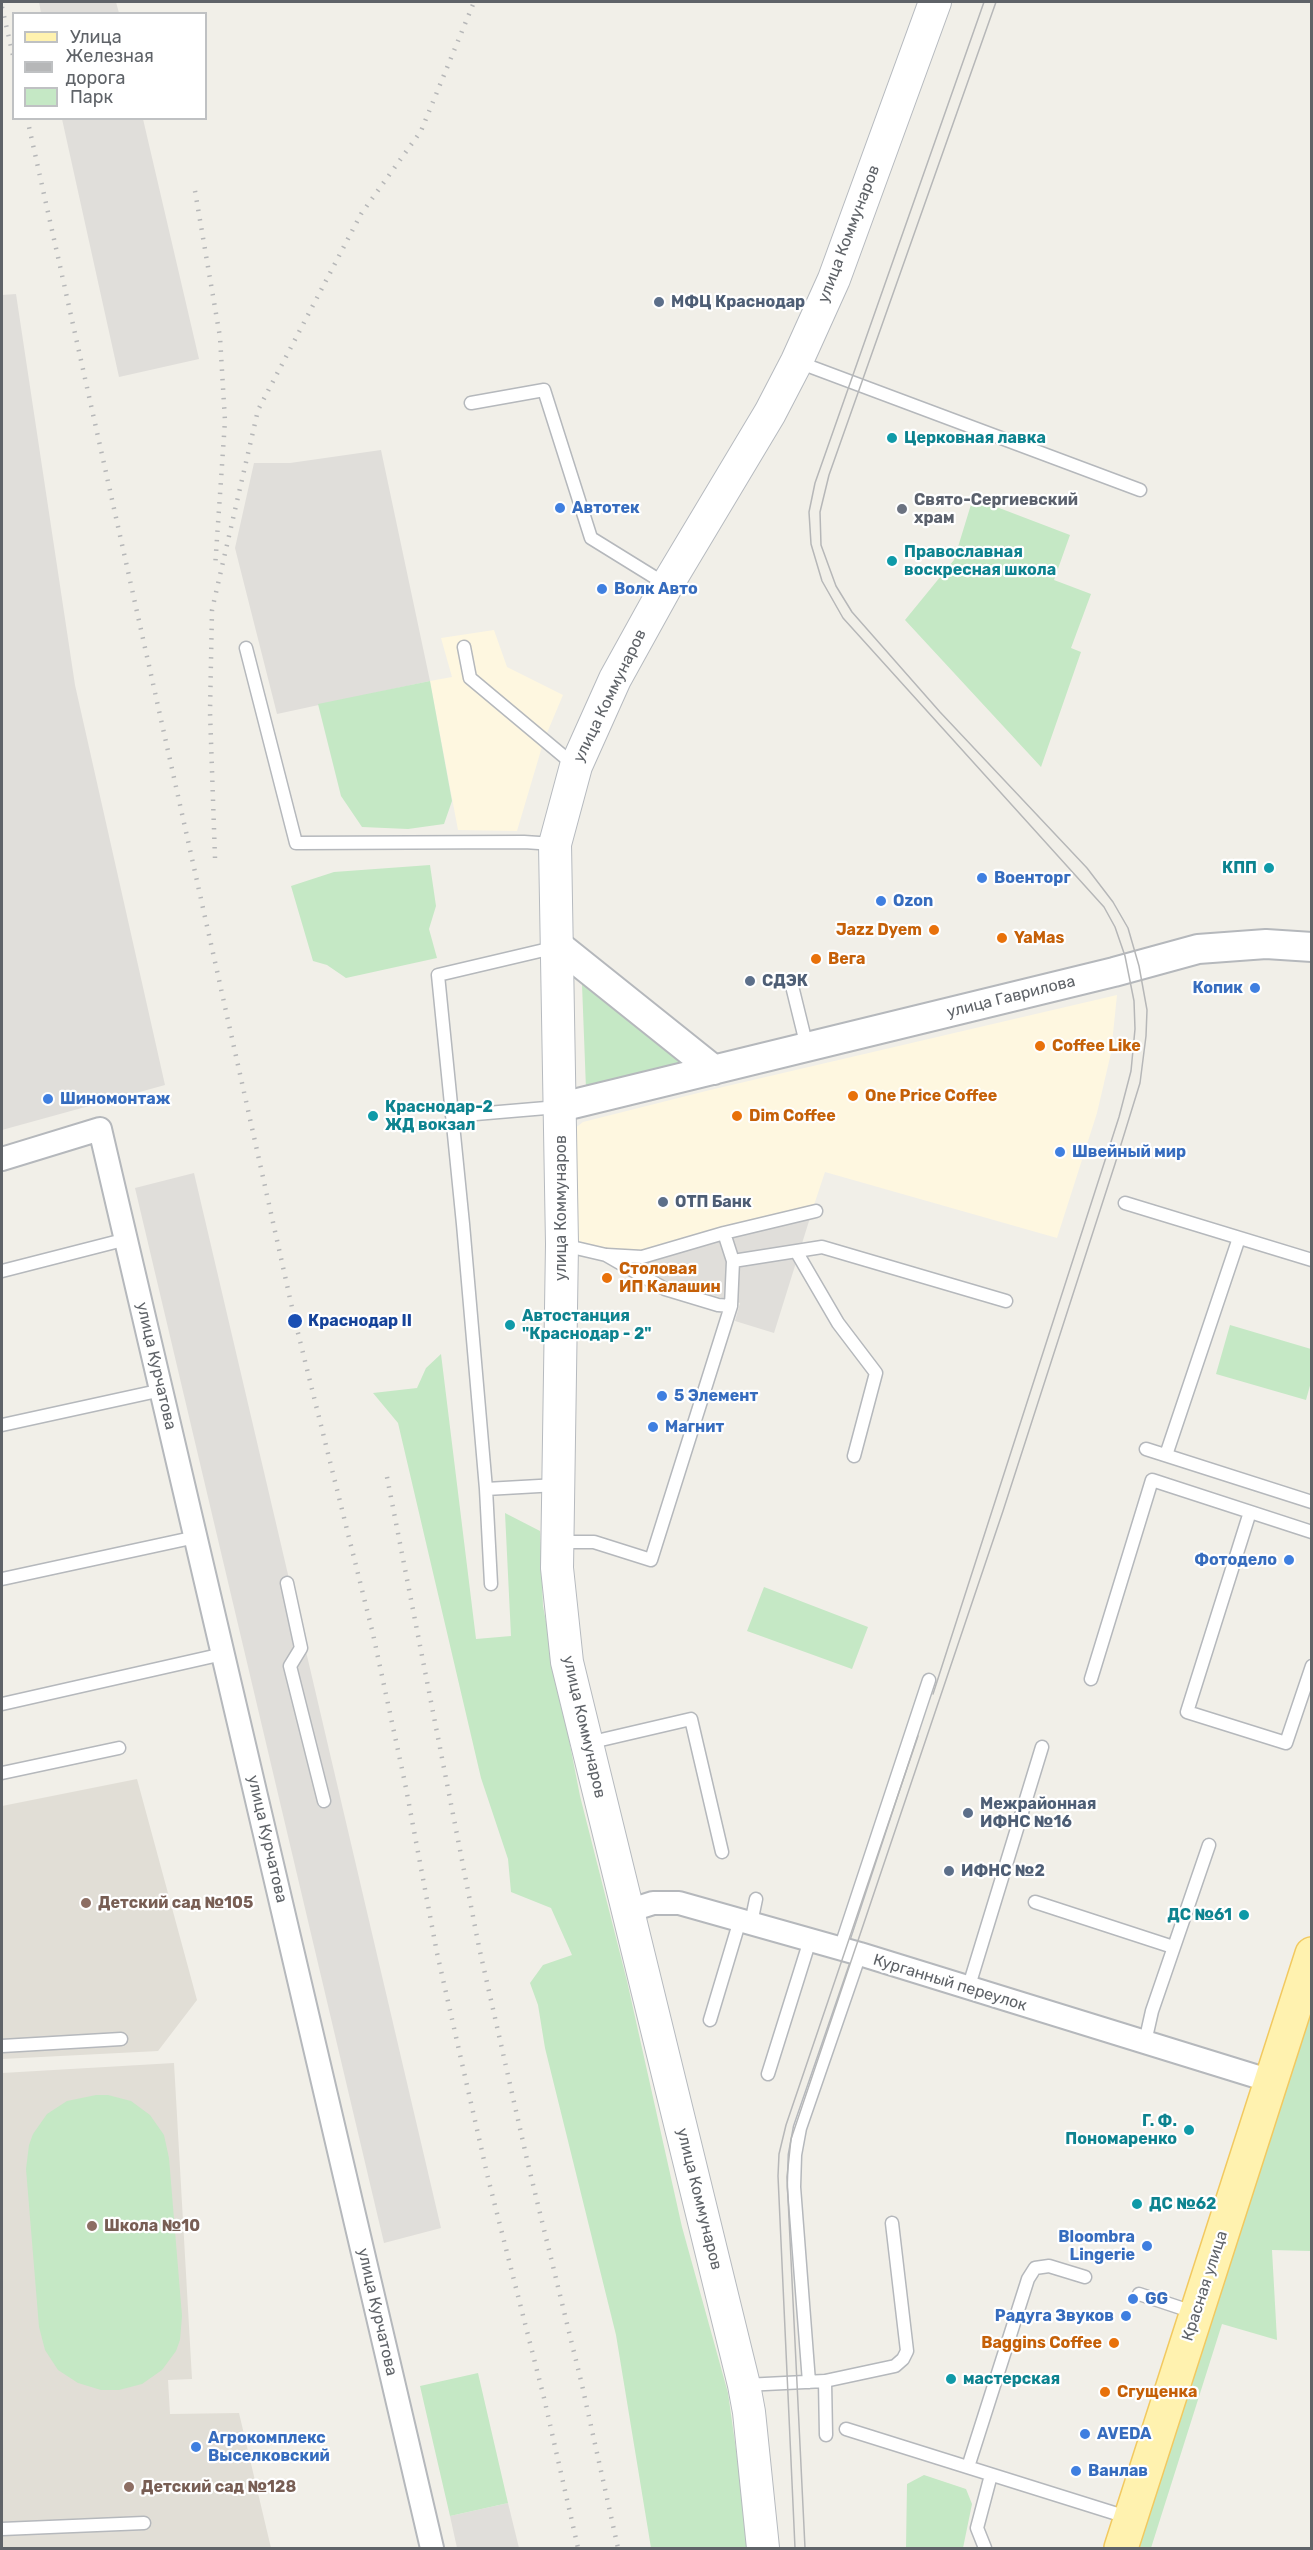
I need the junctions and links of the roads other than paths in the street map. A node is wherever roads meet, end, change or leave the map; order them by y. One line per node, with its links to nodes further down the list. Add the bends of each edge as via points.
1 (936, 2): 2 (main road, улица Коммунаров, via 834,279)
2 (796, 361): 4 (lane); 5 (main road, улица Коммунаров)
3 (471, 403): 5 (lane, via 544,390 591,538)
4 (1140, 490)
5 (667, 585): 8 (main road, улица Коммунаров, via 615,679)
6 (464, 647): 8 (lane, via 470,678)
7 (246, 648): 9 (lane, via 296,843)
8 (576, 766): 9 (main road, улица Коммунаров)
9 (555, 844): 10 (main road, улица Коммунаров)
10 (559, 946): 14 (street); 15 (main road, улица Коммунаров); 16 (lane, via 438,975)
11 (1311, 947): 13 (street, улица Гаврилова, via 1266,944 1198,950)
12 (793, 990): 13 (lane)
13 (807, 1047): 14 (street, улица Гаврилова)
14 (714, 1070): 15 (street, улица Гаврилова)
15 (561, 1107): 16 (lane); 23 (main road, улица Коммунаров)
16 (452, 1116): 37 (lane)
17 (2, 1159): 22 (street, улица Курчатова, via 100,1130)
18 (1125, 1203): 21 (lane)
19 (816, 1211): 20 (lane)
20 (724, 1233): 25 (lane, via 642,1257); 27 (lane)
21 (1239, 1238): 26 (lane); 34 (lane)
22 (127, 1239): 28 (lane); 31 (street, улица Курчатова)
23 (562, 1244): 25 (lane); 36 (main road, улица Коммунаров)
24 (796, 1251): 27 (lane); 29 (lane, via 822,1247); 35 (lane, via 838,1323 876,1373)
25 (606, 1255): 30 (lane, via 664,1289)
26 (1311, 1260)
27 (733, 1261): 30 (lane)
28 (2, 1271)
29 (1006, 1301)
30 (731, 1306): 42 (lane, via 651,1560 594,1542)
31 (162, 1390): 32 (lane); 41 (street, улица Курчатова)
32 (2, 1425)
33 (1146, 1449): 34 (lane)
34 (1166, 1455): 38 (lane)
35 (854, 1456)
36 (557, 1485): 37 (lane); 42 (main road, улица Коммунаров)
37 (486, 1489): 45 (lane)
38 (1311, 1502)
39 (1250, 1512): 40 (lane); 47 (lane, via 1186,1712 1286,1743); 48 (lane, via 1152,1480)
40 (1311, 1532)
41 (196, 1537): 43 (lane); 46 (street, улица Курчатова)
42 (557, 1542): 51 (main road, улица Коммунаров, via 567,1662)
43 (2, 1579)
44 (287, 1583): 55 (lane, via 301,1648 290,1666)
45 (491, 1584)
46 (224, 1654): 50 (lane); 87 (street, улица Курчатова)
47 (1311, 1666)
48 (1091, 1679)
49 (929, 1680): 64 (lane)
50 (2, 1704)
51 (587, 1743): 57 (lane, via 691,1719); 60 (main road, улица Коммунаров)
52 (1042, 1746): 66 (lane)
53 (119, 1748): 54 (lane)
54 (2, 1773)
55 (324, 1801)
56 (1209, 1845): 63 (lane)
57 (722, 1852)
58 (756, 1899): 61 (lane)
59 (1035, 1902): 63 (lane)
60 (628, 1911): 61 (street, Курганный переулок, via 653,1903 679,1903); 79 (main road, улица Коммунаров)
61 (745, 1922): 62 (street, Курганный переулок); 67 (lane)
62 (810, 1940): 64 (street, Курганный переулок); 71 (lane)
63 (1173, 1947): 69 (lane)
64 (850, 1952): 66 (street, Курганный переулок); 78 (lane, via 795,2155)
65 (1311, 1954): 72 (main road, Красная улица)
66 (968, 1989): 69 (street, Курганный переулок)
67 (710, 2020)
68 (121, 2039): 70 (lane)
69 (1145, 2042): 72 (street, Курганный переулок)
70 (2, 2046)
71 (768, 2074)
72 (1271, 2081): 76 (main road, Красная улица)
73 (892, 2223): 77 (lane, via 907,2351 895,2366)
74 (1085, 2277): 82 (lane, via 1049,2266 1035,2268 1028,2278)
75 (1139, 2294): 76 (lane)
76 (1197, 2313): 84 (main road, Красная улица)
77 (825, 2381): 78 (lane); 81 (lane)
78 (809, 2382): 79 (lane)
79 (744, 2385): 88 (main road, улица Коммунаров)
80 (846, 2429): 82 (lane)
81 (826, 2434)
82 (968, 2467): 83 (lane)
83 (991, 2475): 84 (lane); 89 (lane, via 977,2528)
84 (1131, 2518): 90 (main road, Красная улица)
85 (144, 2523): 86 (lane)
86 (2, 2529)
87 (432, 2548)
88 (763, 2548)
89 (985, 2548)
90 (1121, 2548)

